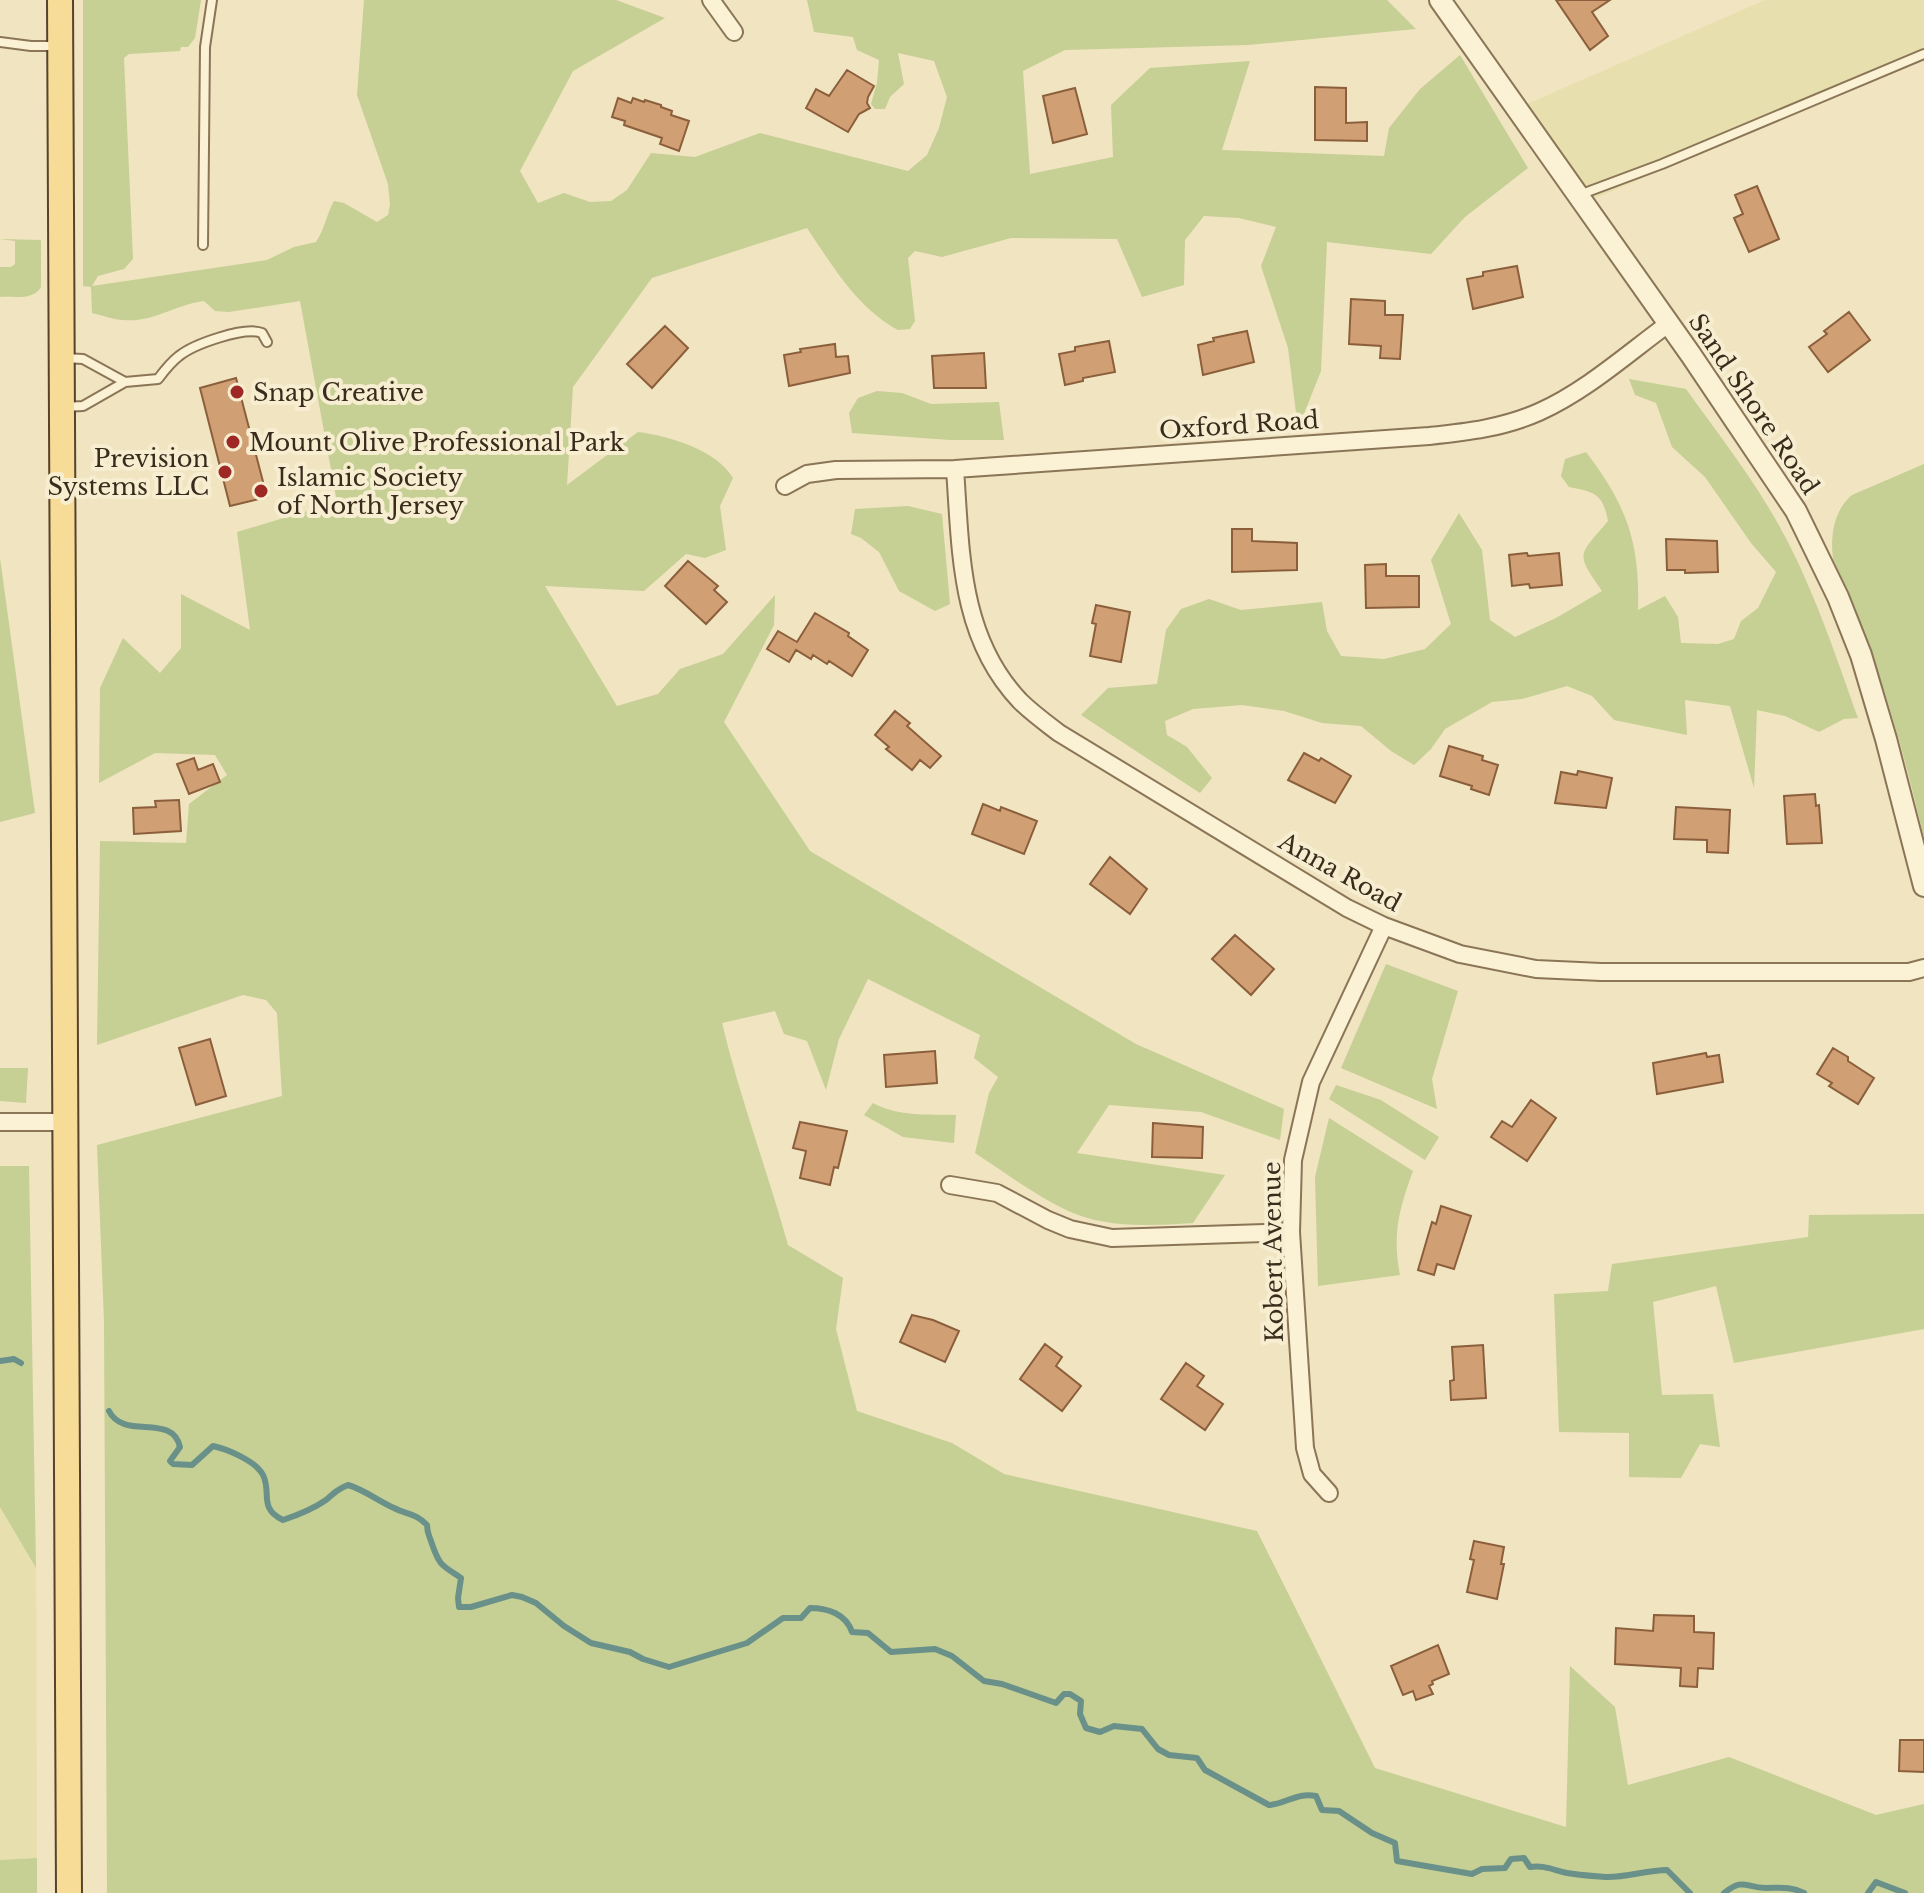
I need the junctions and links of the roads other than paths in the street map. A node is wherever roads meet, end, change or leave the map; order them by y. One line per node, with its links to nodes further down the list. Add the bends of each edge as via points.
1 (60, 0): 7 (main road)
2 (212, 0): 10 (lane, via 205,47)
3 (711, 0): 5 (street)
4 (1440, 0): 9 (street, Sand Shore Road)
5 (734, 32)
6 (0, 42): 7 (lane)
7 (60, 46): 13 (main road)
8 (1924, 54): 9 (lane)
9 (1578, 196): 11 (street, Sand Shore Road)
10 (203, 245)
11 (1668, 324): 16 (street, Oxford Road, via 1550,406 1484,430); 18 (street, Sand Shore Road, via 1782,489 1838,597 1883,726)
12 (267, 342): 14 (lane, via 253,330 202,344 180,355 158,379)
13 (62, 358): 14 (lane, via 83,359); 15 (main road)
14 (125, 382): 15 (lane, via 83,406)
15 (62, 407): 22 (main road)
16 (955, 469): 17 (street, Oxford Road, via 828,471 807,474); 19 (street, Anna Road, via 969,608 991,662 1021,703 1059,733)
17 (785, 486)
18 (1924, 886)
19 (1384, 926): 20 (street, Anna Road, via 1460,954 1566,972); 24 (street, Kobert Avenue, via 1306,1097 1293,1160)
20 (1924, 968)
21 (0, 1122): 22 (street)
22 (66, 1122): 26 (main road)
23 (950, 1185): 24 (street, via 997,1193 1048,1220 1112,1238)
24 (1291, 1232): 25 (street, Kobert Avenue, via 1305,1448 1312,1474)
25 (1329, 1493)
26 (69, 1893)

